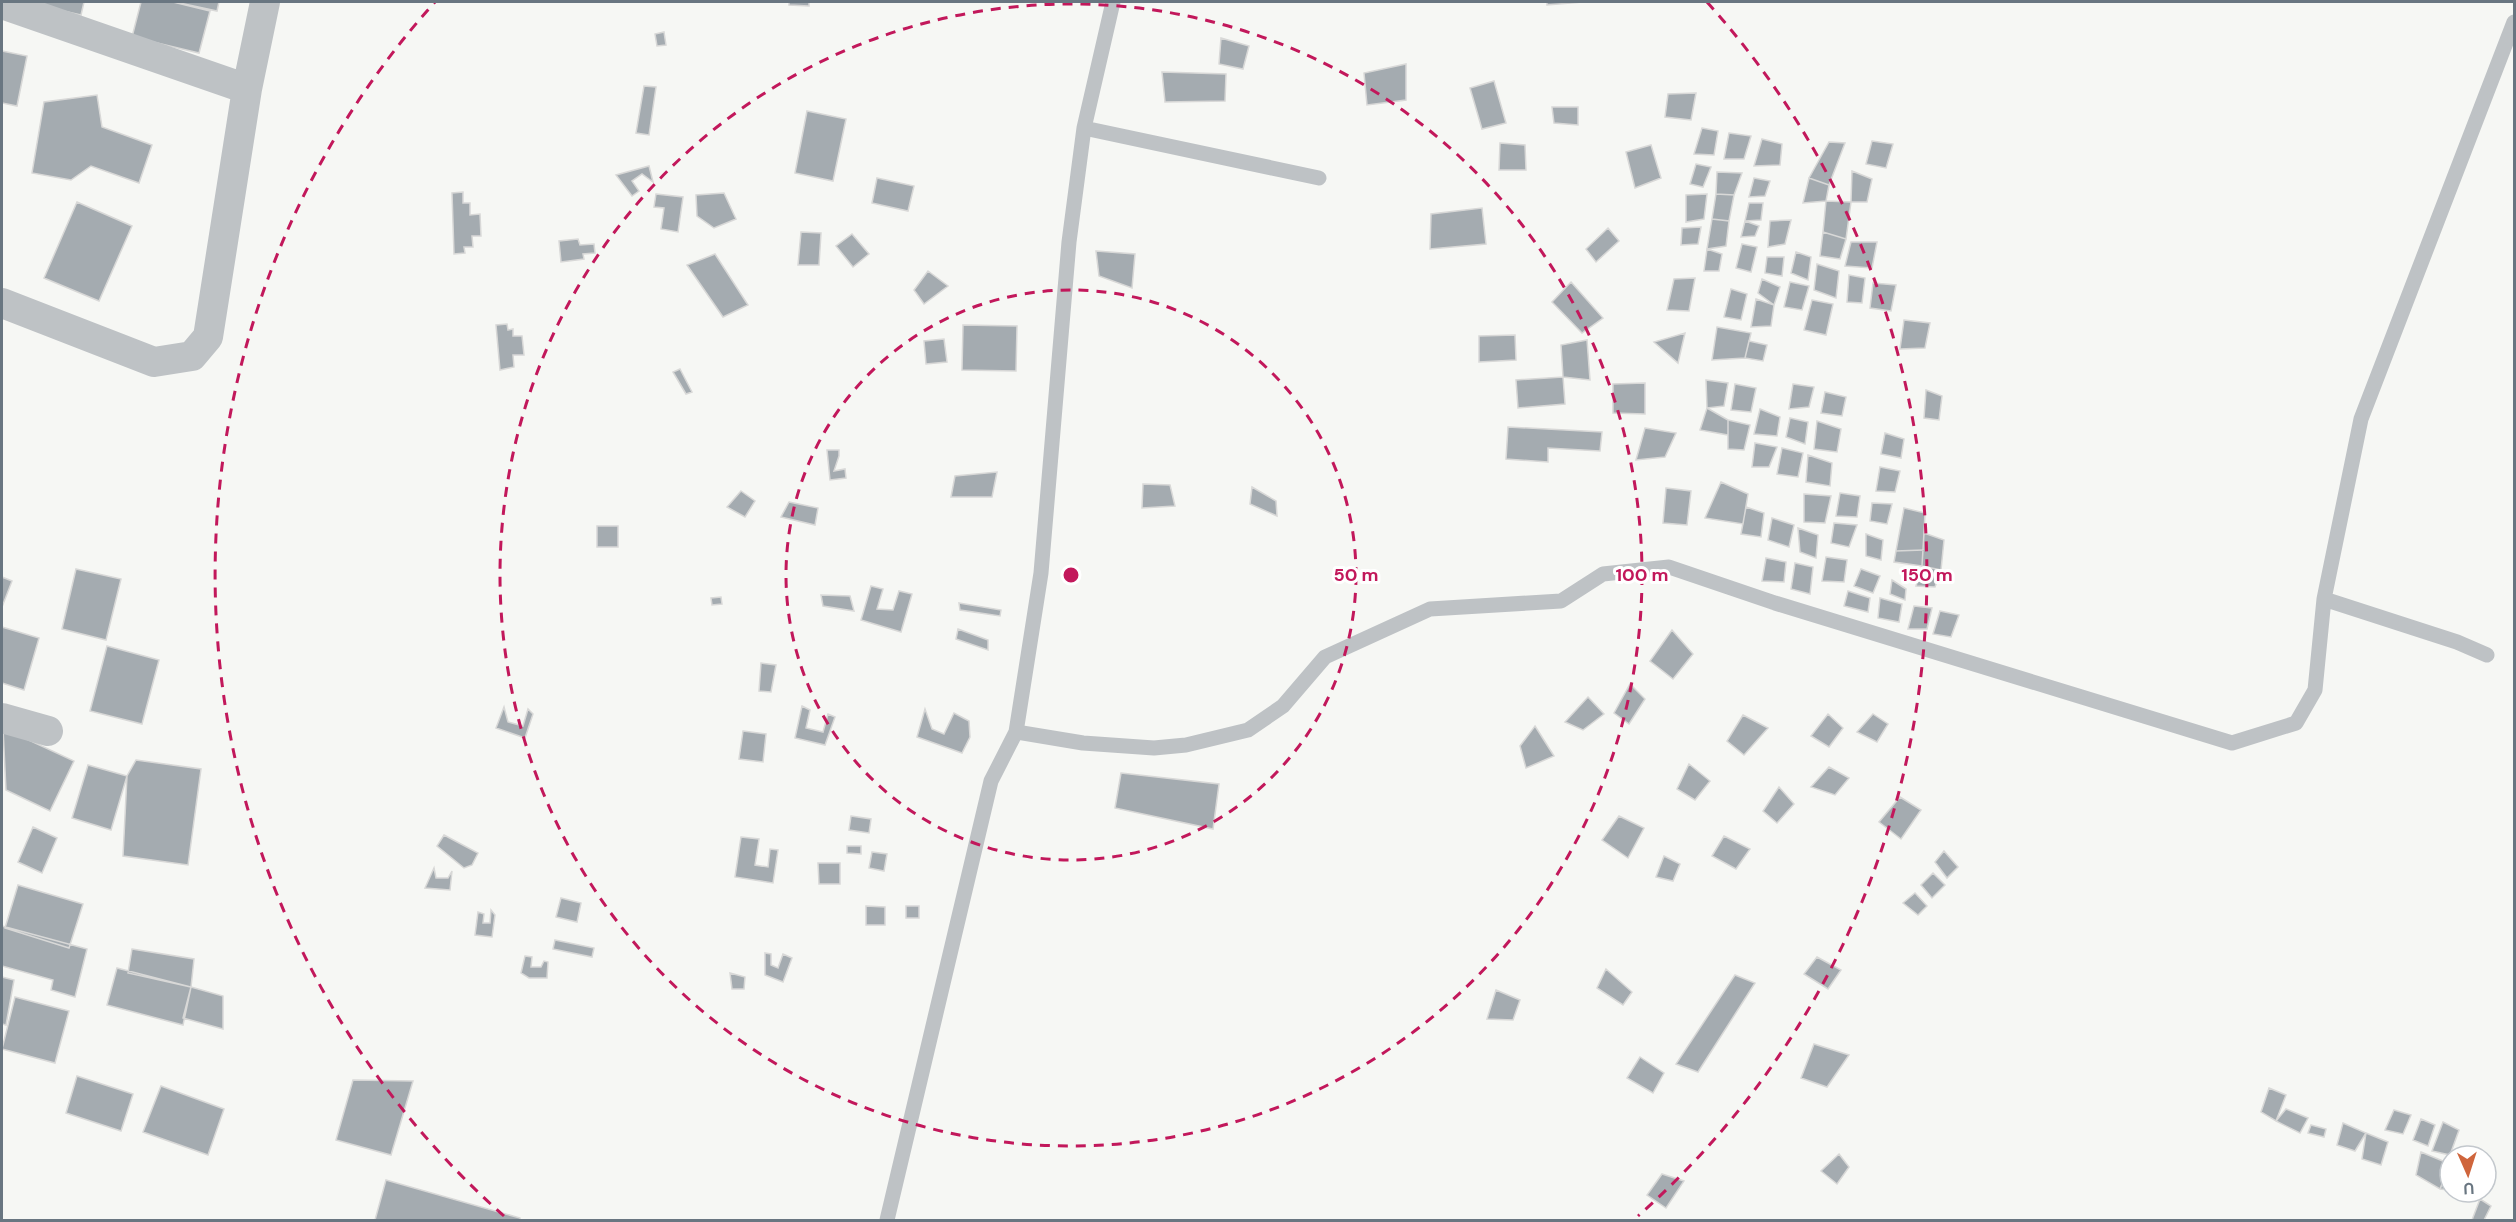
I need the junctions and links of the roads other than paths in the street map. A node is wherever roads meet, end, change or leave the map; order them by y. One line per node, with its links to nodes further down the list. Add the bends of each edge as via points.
1 (265, 2): 5 (street)
2 (1113, 2): 6 (lane)
3 (2, 4): 5 (street)
4 (2514, 22): 9 (lane, via 2361,419)
5 (247, 89): 8 (street, via 208,337 192,356 154,362)
6 (1084, 128): 7 (lane); 13 (lane, via 1069,242 1041,573)
7 (1319, 178)
8 (2, 303)
9 (2324, 599): 10 (lane); 13 (lane, via 2316,690 2296,723 2232,742 1669,567 1603,574 1561,601 1430,609 1325,657 1283,706 1248,730 1186,745 1154,748 1083,743)
10 (2487, 655)
11 (2, 718): 12 (street)
12 (48, 731)
13 (1016, 732): 14 (lane, via 991,781)
14 (887, 1221)

